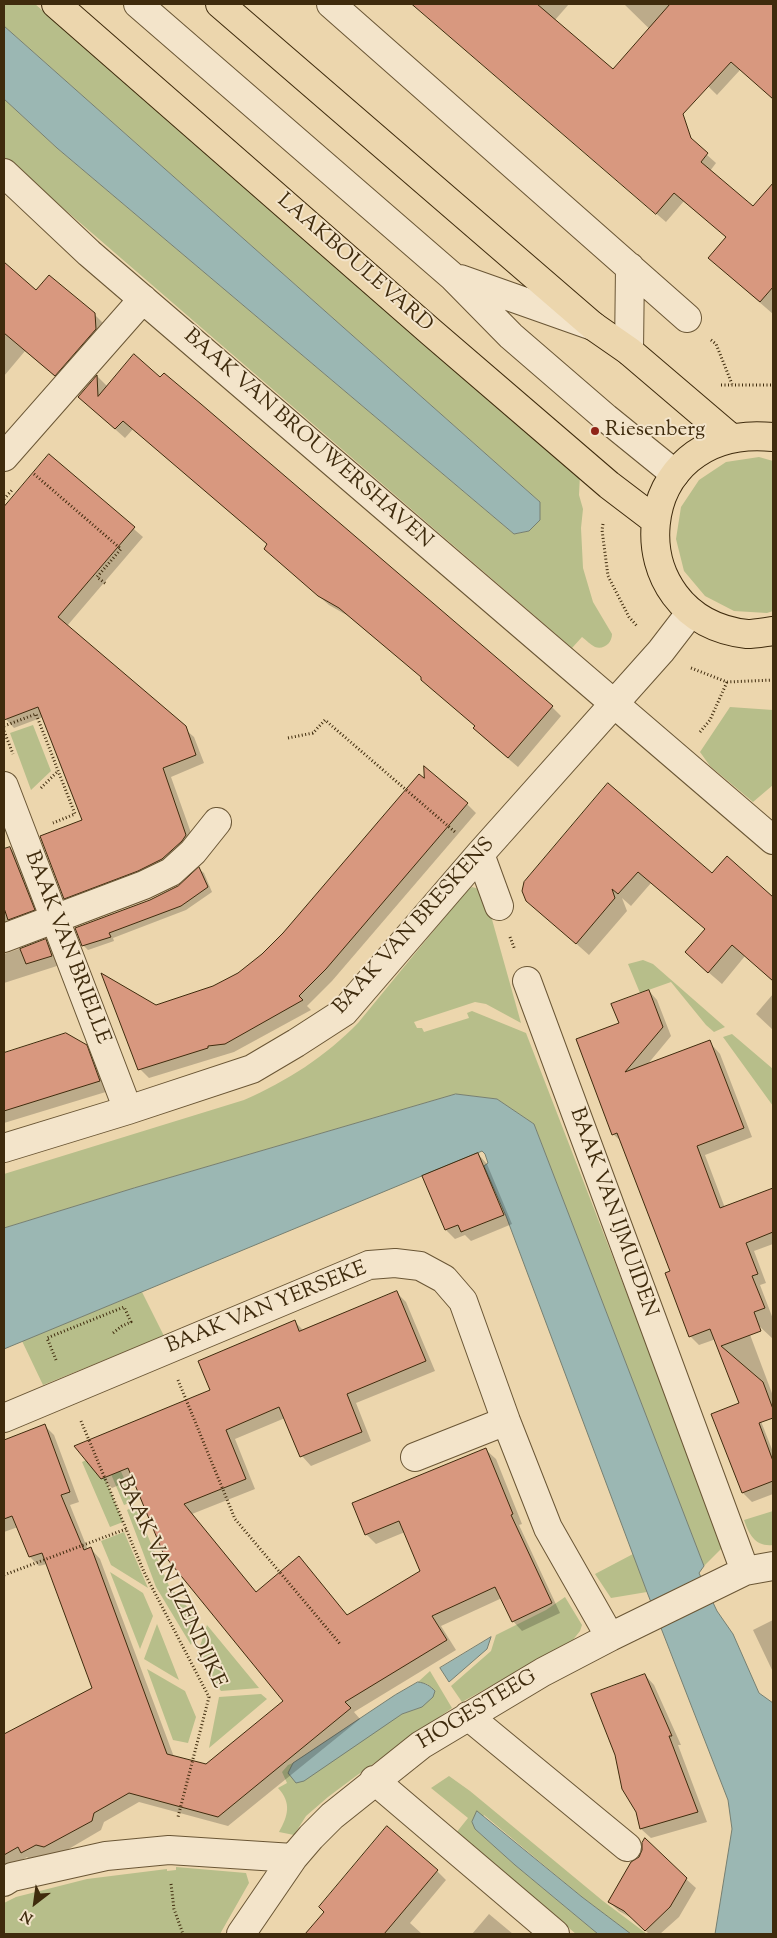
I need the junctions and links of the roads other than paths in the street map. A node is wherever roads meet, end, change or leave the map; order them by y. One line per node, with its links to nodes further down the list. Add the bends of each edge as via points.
1 (56, 4): 16 (main road, LAAKBOULEVARD, via 438,338 609,485)
2 (138, 4): 7 (street)
3 (220, 4): 10 (main road)
4 (330, 4): 6 (street)
5 (4, 173): 8 (street, BAAK VAN BROUWERSHAVEN)
6 (630, 267): 9 (street); 11 (street)
7 (454, 277): 10 (street); 15 (street, via 511,336)
8 (143, 299): 14 (street); 19 (street, BAAK VAN BROUWERSHAVEN)
9 (687, 318)
10 (593, 326): 11 (main road)
11 (629, 351): 12 (main road)
12 (731, 438): 13 (main road); 15 (main road, via 709,445)
13 (773, 438)
14 (6, 454)
15 (675, 474): 16 (main road, via 662,496)
16 (655, 520): 17 (main road, via 656,554 669,586)
17 (691, 612): 18 (main road, via 718,627 748,634); 19 (street, BAAK VAN BRESKENS)
18 (773, 631)
19 (614, 703): 22 (street, BAAK VAN BROUWERSHAVEN); 23 (street, BAAK VAN BRESKENS)
20 (4, 786): 25 (street, BAAK VAN BRIELLE)
21 (217, 822): 25 (street, via 193,852 171,872)
22 (773, 840)
23 (480, 854): 24 (street); 28 (street, BAAK VAN BRESKENS, via 344,1012 252,1069)
24 (499, 906)
25 (54, 918): 26 (street); 28 (street, BAAK VAN BRIELLE)
26 (4, 938)
27 (526, 981): 34 (street, BAAK VAN IJMUIDEN)
28 (128, 1110): 29 (street, BAAK VAN BRESKENS)
29 (4, 1148)
30 (4, 1418): 31 (street, BAAK VAN YERSEKE, via 369,1265 396,1263 420,1266 444,1279 462,1301)
31 (506, 1421): 32 (street); 35 (street, BAAK VAN YERSEKE, via 548,1528)
32 (415, 1458)
33 (773, 1566): 34 (street, HOGESTEEG)
34 (745, 1571): 35 (street, HOGESTEEG)
35 (610, 1637): 36 (street, HOGESTEEG)
36 (468, 1716): 37 (street, HOGESTEEG); 38 (street)
37 (374, 1780): 39 (street, HOGESTEEG, via 332,1816); 41 (street)
38 (627, 1847)
39 (292, 1858): 40 (street, via 169,1850 106,1856 12,1877); 42 (street, HOGESTEEG)
40 (4, 1882)
41 (525, 1925): 43 (street)
42 (241, 1934)
43 (554, 1934)

